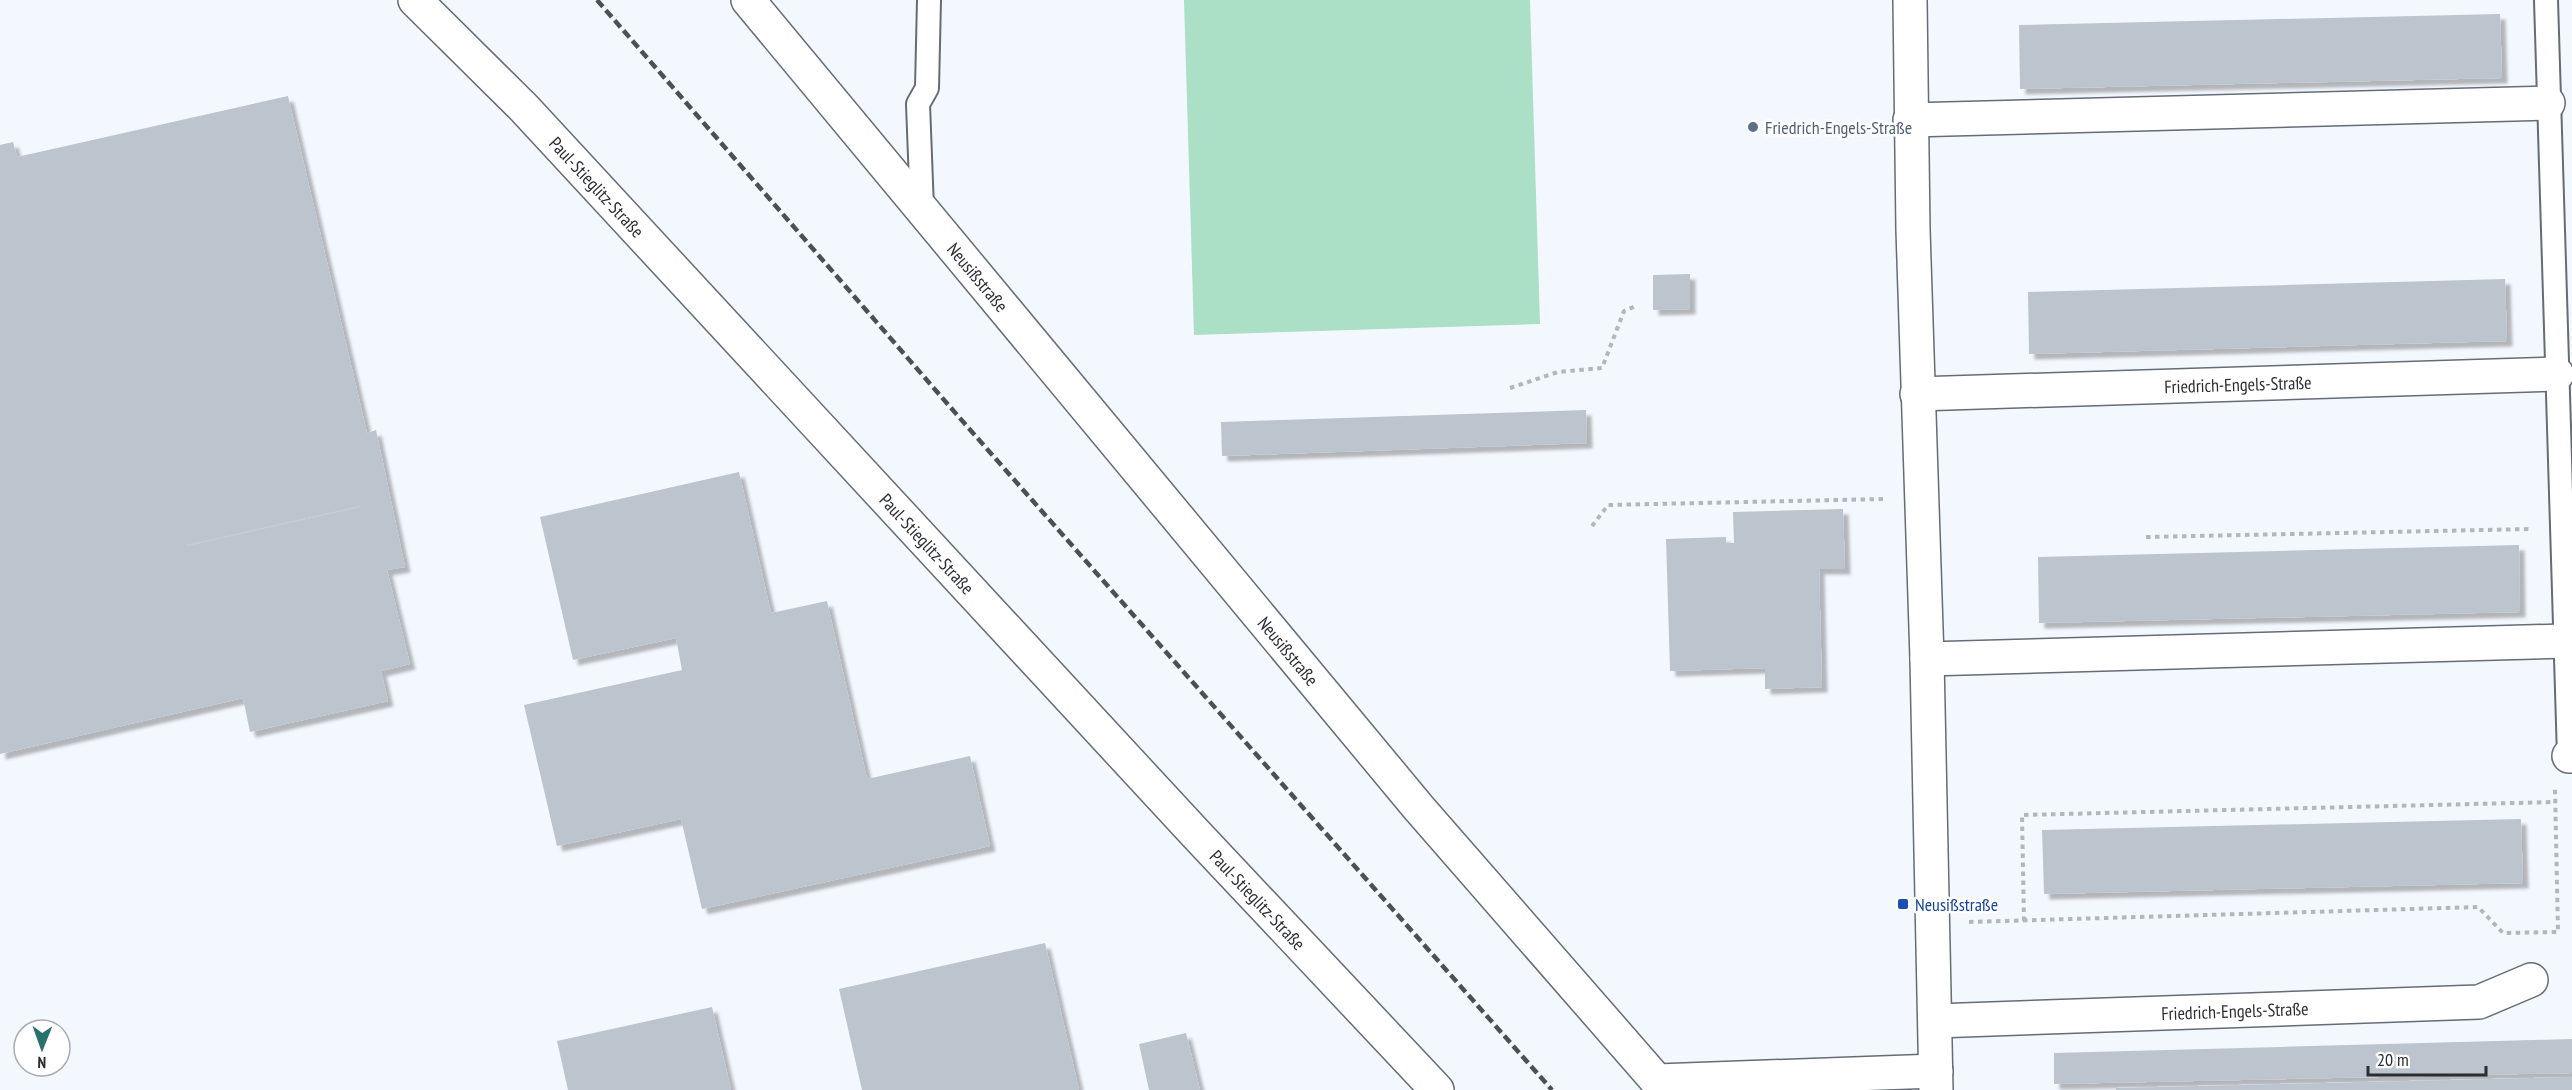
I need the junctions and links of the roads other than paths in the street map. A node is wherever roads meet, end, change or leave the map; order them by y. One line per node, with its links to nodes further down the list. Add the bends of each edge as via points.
1 (415, 0): 17 (street, Paul-Stieglitz-Straße, via 524,108)
2 (748, 0): 8 (street, Neusißstraße)
3 (929, 0): 8 (lane, via 927,88 918,104)
4 (1910, 0): 7 (street)
5 (2546, 0): 6 (lane)
6 (2548, 103): 7 (street); 9 (lane)
7 (1911, 120): 10 (street)
8 (922, 209): 16 (street, Neusißstraße, via 1418,807 1657,1081)
9 (2557, 374): 10 (street, Friedrich-Engels-Straße); 11 (lane)
10 (1917, 394): 12 (street)
11 (2564, 641): 12 (street); 13 (lane)
12 (1927, 660): 15 (street)
13 (2570, 756)
14 (2531, 980): 15 (street, Friedrich-Engels-Straße, via 2479,1002)
15 (1935, 1021): 16 (street)
16 (1936, 1081)
17 (1437, 1090)

